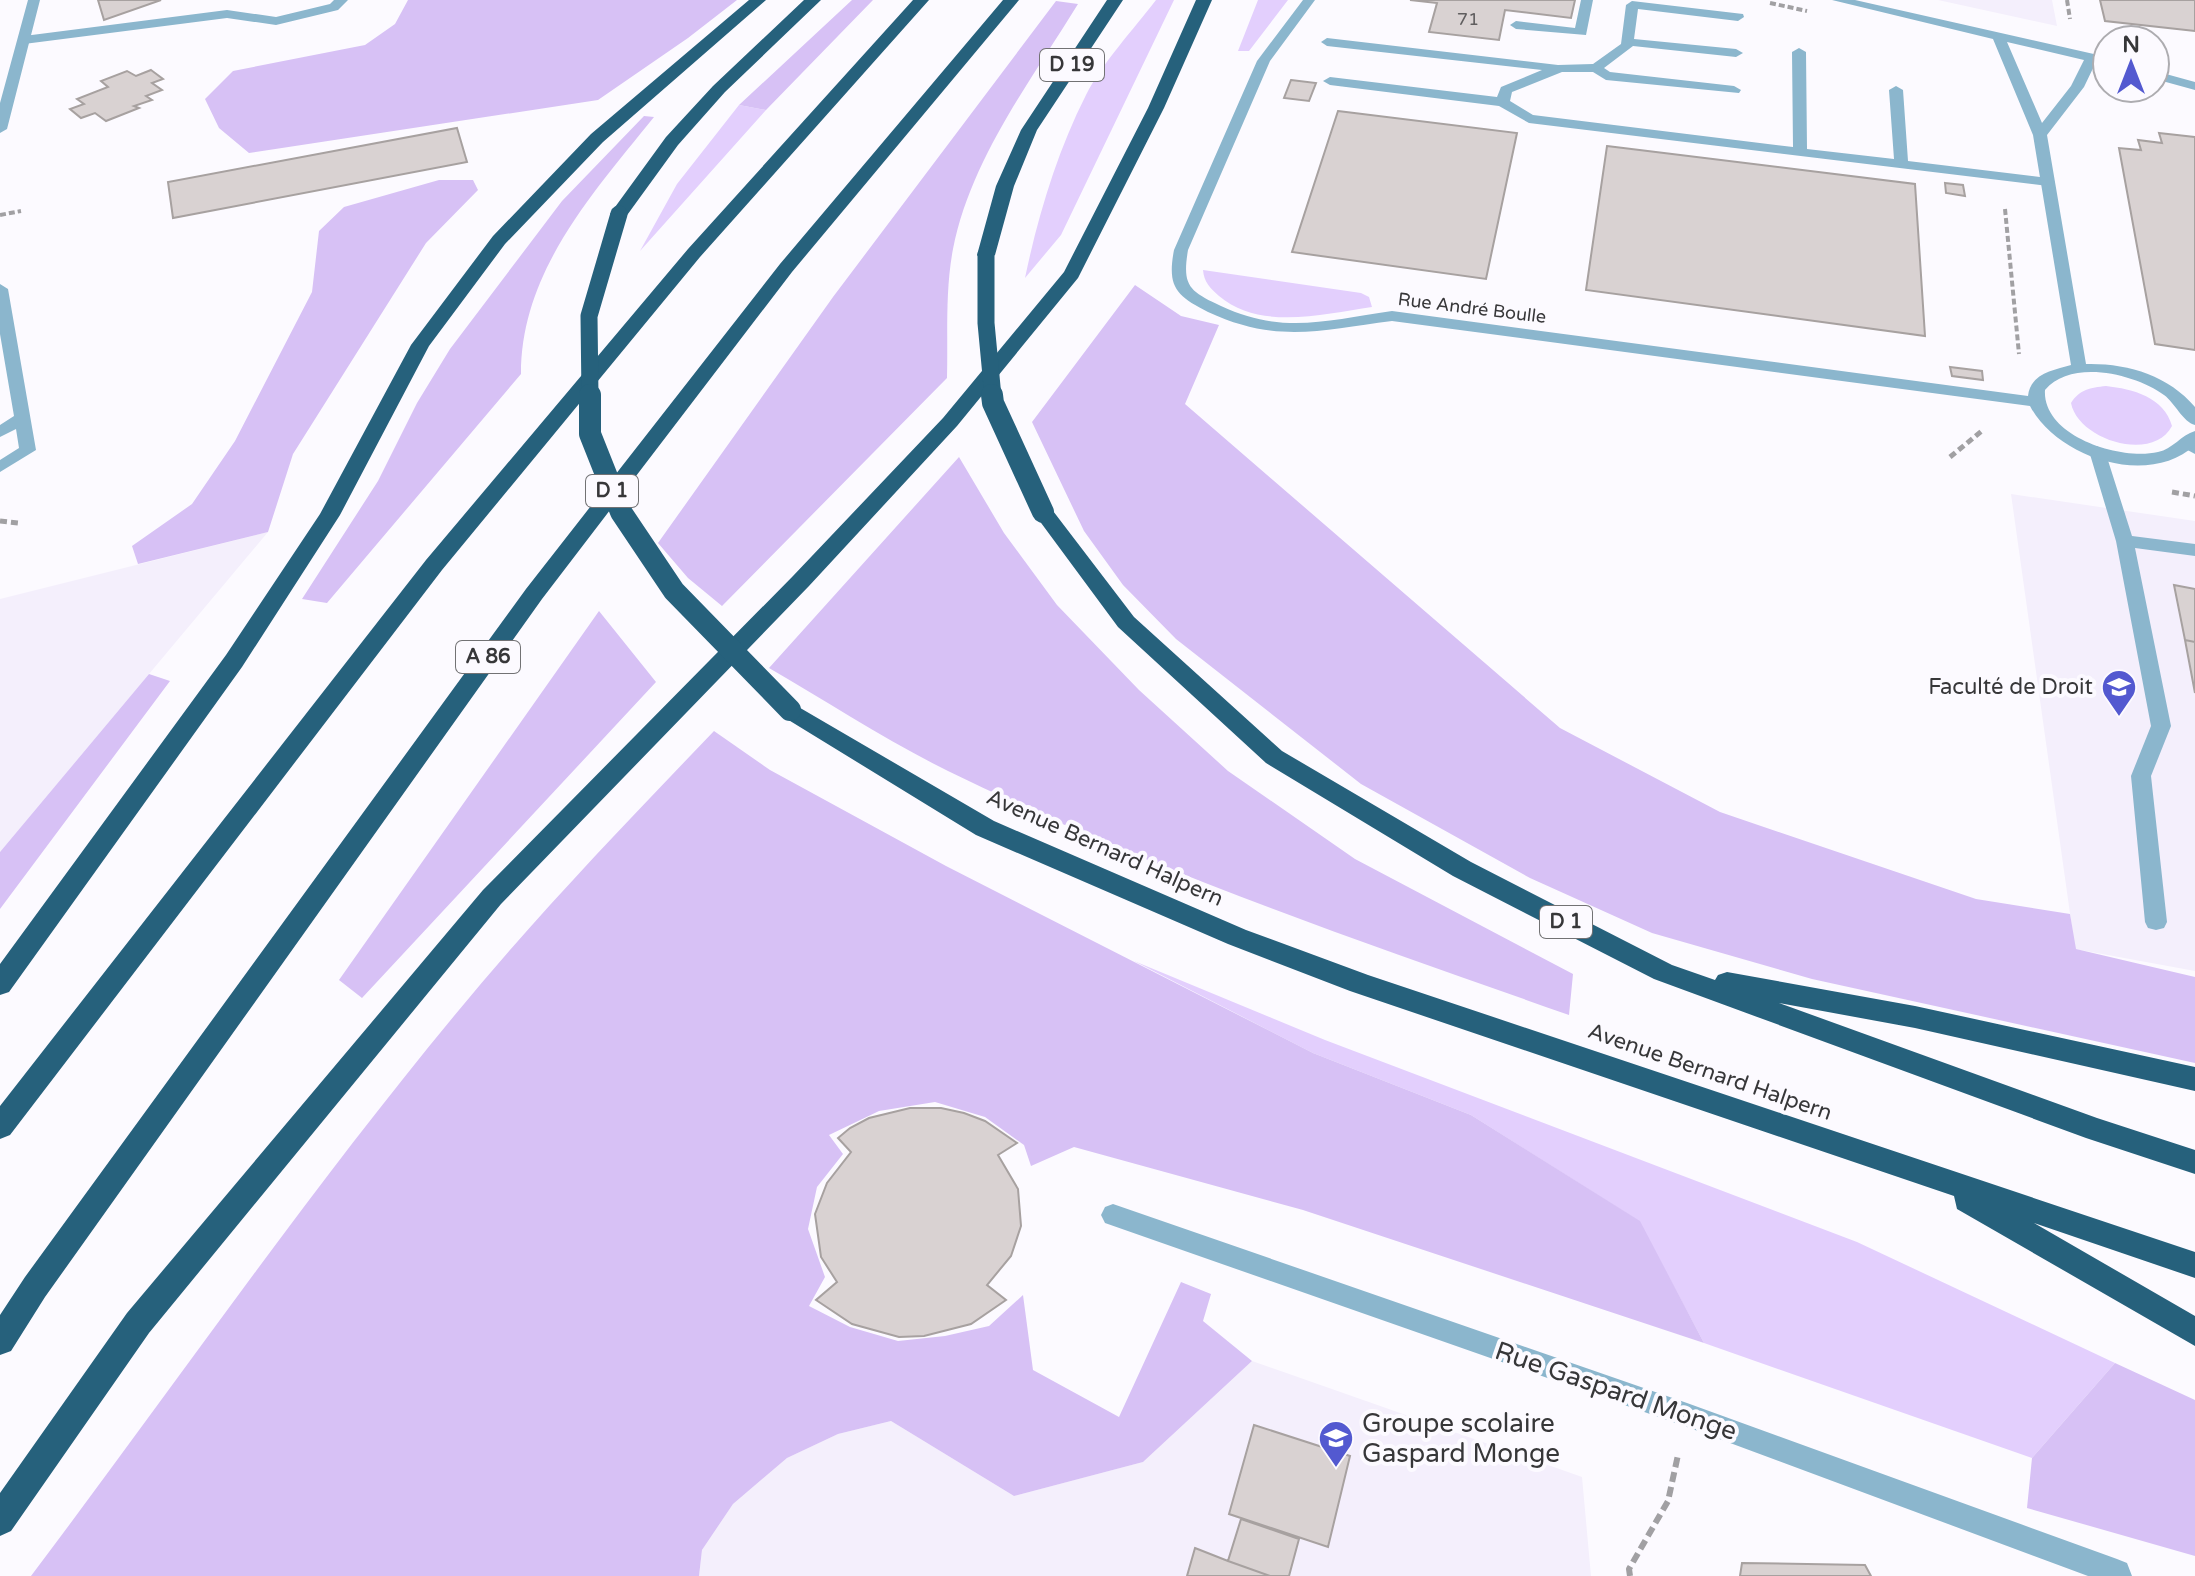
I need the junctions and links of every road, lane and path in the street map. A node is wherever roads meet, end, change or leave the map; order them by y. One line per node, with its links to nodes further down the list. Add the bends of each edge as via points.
1 (34, 0): 17 (street)
2 (342, 0): 17 (street, via 334,7 276,21 227,14)
3 (758, 0): 60 (highway, via 597,138 499,240 420,345 330,515 234,661)
4 (813, 0): 15 (highway)
5 (824, 0): 15 (highway)
6 (921, 0): 62 (highway, via 694,253 434,565)
7 (1011, 0): 68 (highway, A 86, via 786,268 534,594)
8 (1115, 0): 42 (highway, D 19, via 1029,130 1005,186)
9 (1204, 0): 70 (highway, via 1072,274 939,434 492,897 138,1323)
10 (1309, 0): 45 (street, Rue André Boulle, via 1264,61 1181,250 1177,273 1186,294 1263,327 1392,316)
11 (1587, 0): 14 (street, via 1581,32)
12 (1838, 0): 16 (street)
13 (1738, 17): 19 (street, via 1632,5)
14 (1516, 25)
15 (788, 26): 64 (highway, Avenue Bernard Halpern / D 1, bridge, via 672,141 619,214 589,316 590,434 621,512 674,591 790,710 985,828 1237,937)
16 (1998, 36): 22 (street); 35 (street)
17 (24, 40): 34 (street)
18 (1327, 42): 24 (street)
19 (1628, 42): 21 (street); 25 (street)
20 (1799, 52): 36 (street)
21 (1736, 53)
22 (2091, 57)
23 (2091, 59): 35 (street)
24 (1560, 68): 25 (street); 33 (street, via 1506,90)
25 (1596, 68): 31 (street, via 1606,76)
26 (2171, 69): 27 (street)
27 (2195, 73)
28 (2171, 79): 30 (street)
29 (1330, 81): 33 (street)
30 (2195, 86)
31 (1734, 90)
32 (1896, 90): 37 (street)
33 (1503, 102): 36 (street, via 1529,119)
34 (0, 129)
35 (2040, 135): 38 (street)
36 (1800, 152): 37 (street)
37 (1901, 164): 38 (street)
38 (2048, 182): 44 (street)
39 (2005, 208): 45 (path, via 2021,372 1998,382)
40 (21, 211): 41 (path)
41 (0, 215)
42 (986, 255): 59 (highway, D 1, bridge, via 993,403 1043,512 1126,622 1274,757 1462,869)
43 (0, 289): 47 (street)
44 (2079, 367): 46 (street, via 2045,378); 48 (street, via 2151,380 2172,392)
45 (2006, 400): 46 (street, Rue André Boulle); 52 (path, via 2010,416)
46 (2036, 402): 51 (street, via 2056,430)
47 (23, 418): 49 (street); 53 (street, via 28,450)
48 (2195, 420)
49 (0, 432)
50 (2193, 444): 51 (street, via 2149,459)
51 (2097, 451): 56 (street)
52 (1950, 457)
53 (0, 467)
54 (0, 521): 55 (path)
55 (18, 523)
56 (2125, 541): 57 (street); 58 (street, via 2161,726 2141,776)
57 (2195, 550)
58 (2156, 922)
59 (1663, 972): 61 (highway, via 1915,1017); 63 (highway, D 1)
60 (0, 984)
61 (2195, 1079)
62 (0, 1127)
63 (2195, 1162)
64 (1924, 1174): 66 (highway, Avenue Bernard Halpern / D 1); 67 (highway)
65 (1113, 1215): 69 (street, Rue Gaspard Monge)
66 (2195, 1265)
67 (2195, 1332)
68 (0, 1341)
69 (1687, 1415): 71 (street, Rue Gaspard Monge); 72 (path, via 1668,1501 1629,1569)
70 (0, 1520)
71 (2118, 1574)
72 (1630, 1576)

